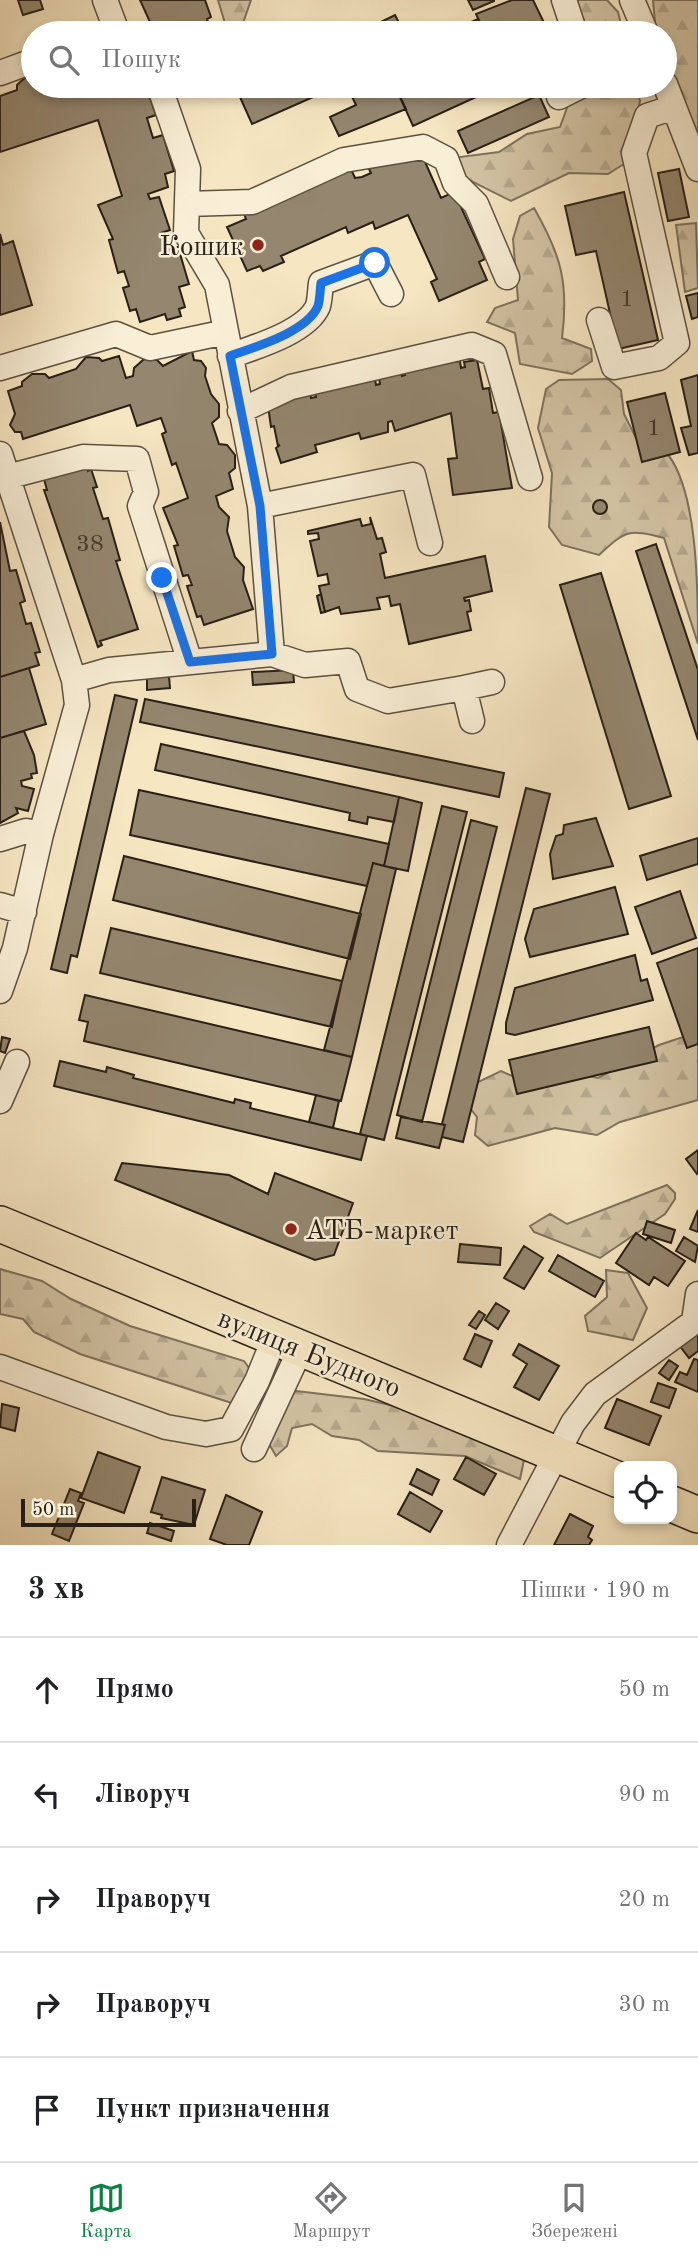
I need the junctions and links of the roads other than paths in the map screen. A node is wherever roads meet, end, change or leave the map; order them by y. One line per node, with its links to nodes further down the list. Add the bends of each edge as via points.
1 (105, 0): 4 (street)
2 (564, 0): 5 (street)
3 (633, 1): 6 (street)
4 (113, 21)
5 (571, 21)
6 (641, 21)
7 (21, 65): 8 (street)
8 (0, 73)
9 (163, 98): 13 (street, via 188,169)
10 (670, 98): 11 (street)
11 (674, 107): 12 (street); 16 (street, via 647,116 634,153 677,343 659,358 614,367)
12 (698, 169)
13 (187, 204): 14 (street, via 252,202 344,160 423,147 446,159 455,183 476,204); 17 (street, via 186,233 217,285)
14 (507, 277)
15 (391, 294): 17 (street, via 375,263 321,283 317,307 302,324 271,341)
16 (599, 320)
17 (228, 344): 18 (street, via 150,348 116,334); 19 (street)
18 (0, 368)
19 (240, 411): 21 (street, via 291,387 472,345 494,354); 22 (street)
20 (4, 465): 25 (street, via 83,457 137,459 146,492 140,506); 26 (street)
21 (530, 478)
22 (260, 506): 23 (street, via 413,475); 24 (street)
23 (430, 543)
24 (272, 654): 25 (street); 28 (street, via 305,665 348,661 357,689 388,701)
25 (190, 662): 26 (street, via 109,670)
26 (74, 680): 30 (street, via 77,705)
27 (492, 682): 28 (street)
28 (464, 688): 29 (street)
29 (472, 722)
30 (41, 835): 31 (street, via 26,831); 33 (street)
31 (0, 839)
32 (0, 905): 33 (street)
33 (24, 912): 34 (street)
34 (0, 992)
35 (17, 1062): 36 (street)
36 (0, 1101)
37 (0, 1224): 40 (highway, вулиця Будного)
38 (698, 1294): 39 (street)
39 (696, 1321): 43 (street, via 595,1394)
40 (287, 1344): 41 (street, via 257,1381 231,1429 206,1434 166,1427); 42 (street); 43 (highway, вулиця Будного)
41 (0, 1367)
42 (254, 1449)
43 (558, 1453): 44 (highway, вулиця Будного); 47 (street)
44 (614, 1478)
45 (677, 1506): 46 (highway)
46 (698, 1516)
47 (509, 1545)

